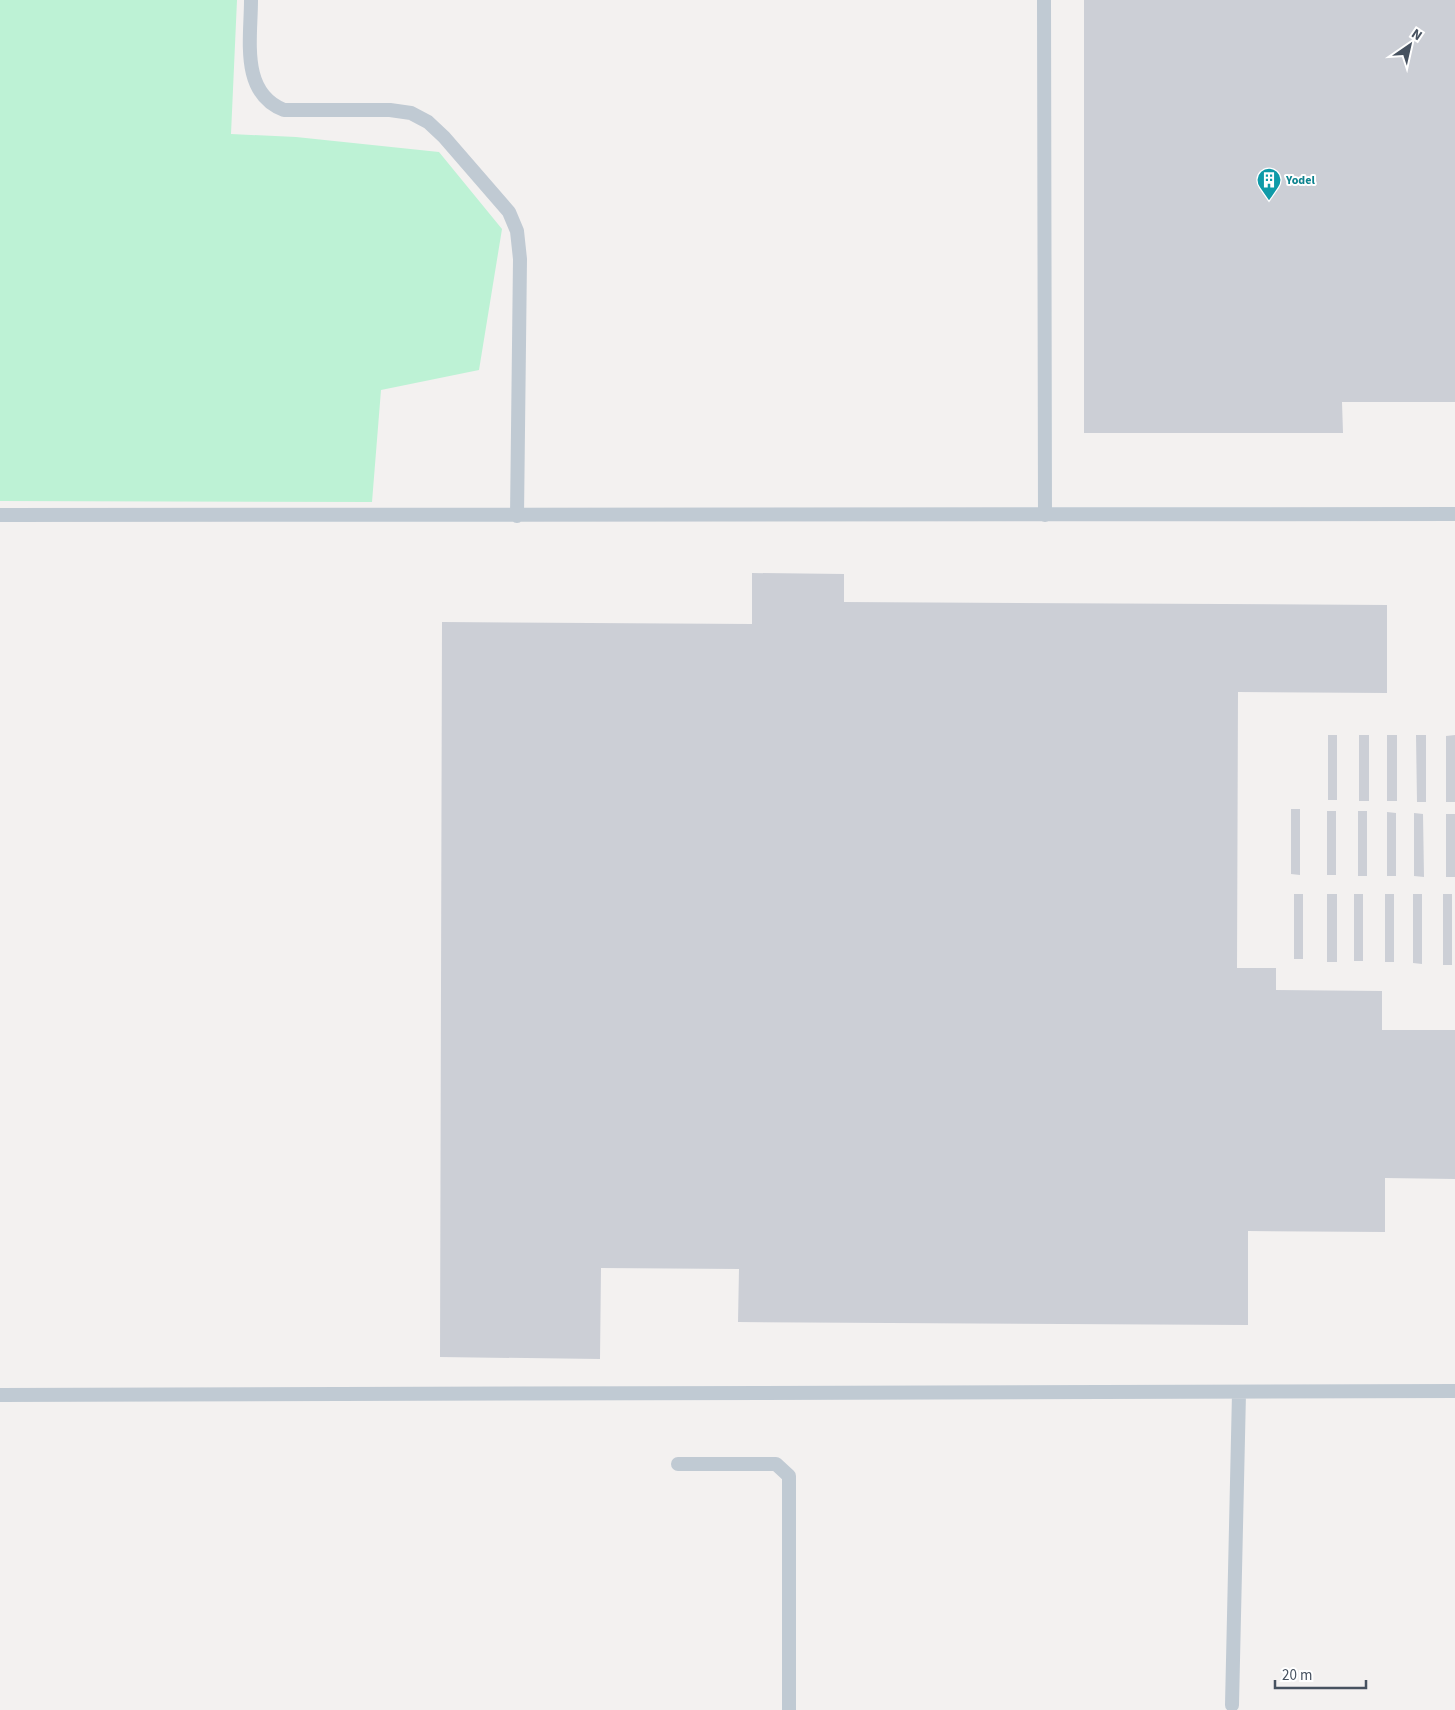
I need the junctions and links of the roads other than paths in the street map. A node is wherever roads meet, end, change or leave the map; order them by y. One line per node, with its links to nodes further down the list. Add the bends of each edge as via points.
1 (251, 0): 6 (lane, via 252,75 259,93 271,105 284,110 390,110 411,113 428,122 444,137 509,212 517,231 520,259)
2 (1044, 0): 3 (lane)
3 (1045, 514): 4 (lane); 6 (lane)
4 (1455, 514)
5 (0, 515): 6 (lane)
6 (517, 516)
7 (1455, 1391): 8 (lane)
8 (1239, 1393): 9 (lane); 11 (lane)
9 (0, 1395)
10 (678, 1464): 12 (lane, via 776,1464 789,1476)
11 (1232, 1706)
12 (789, 1710)

